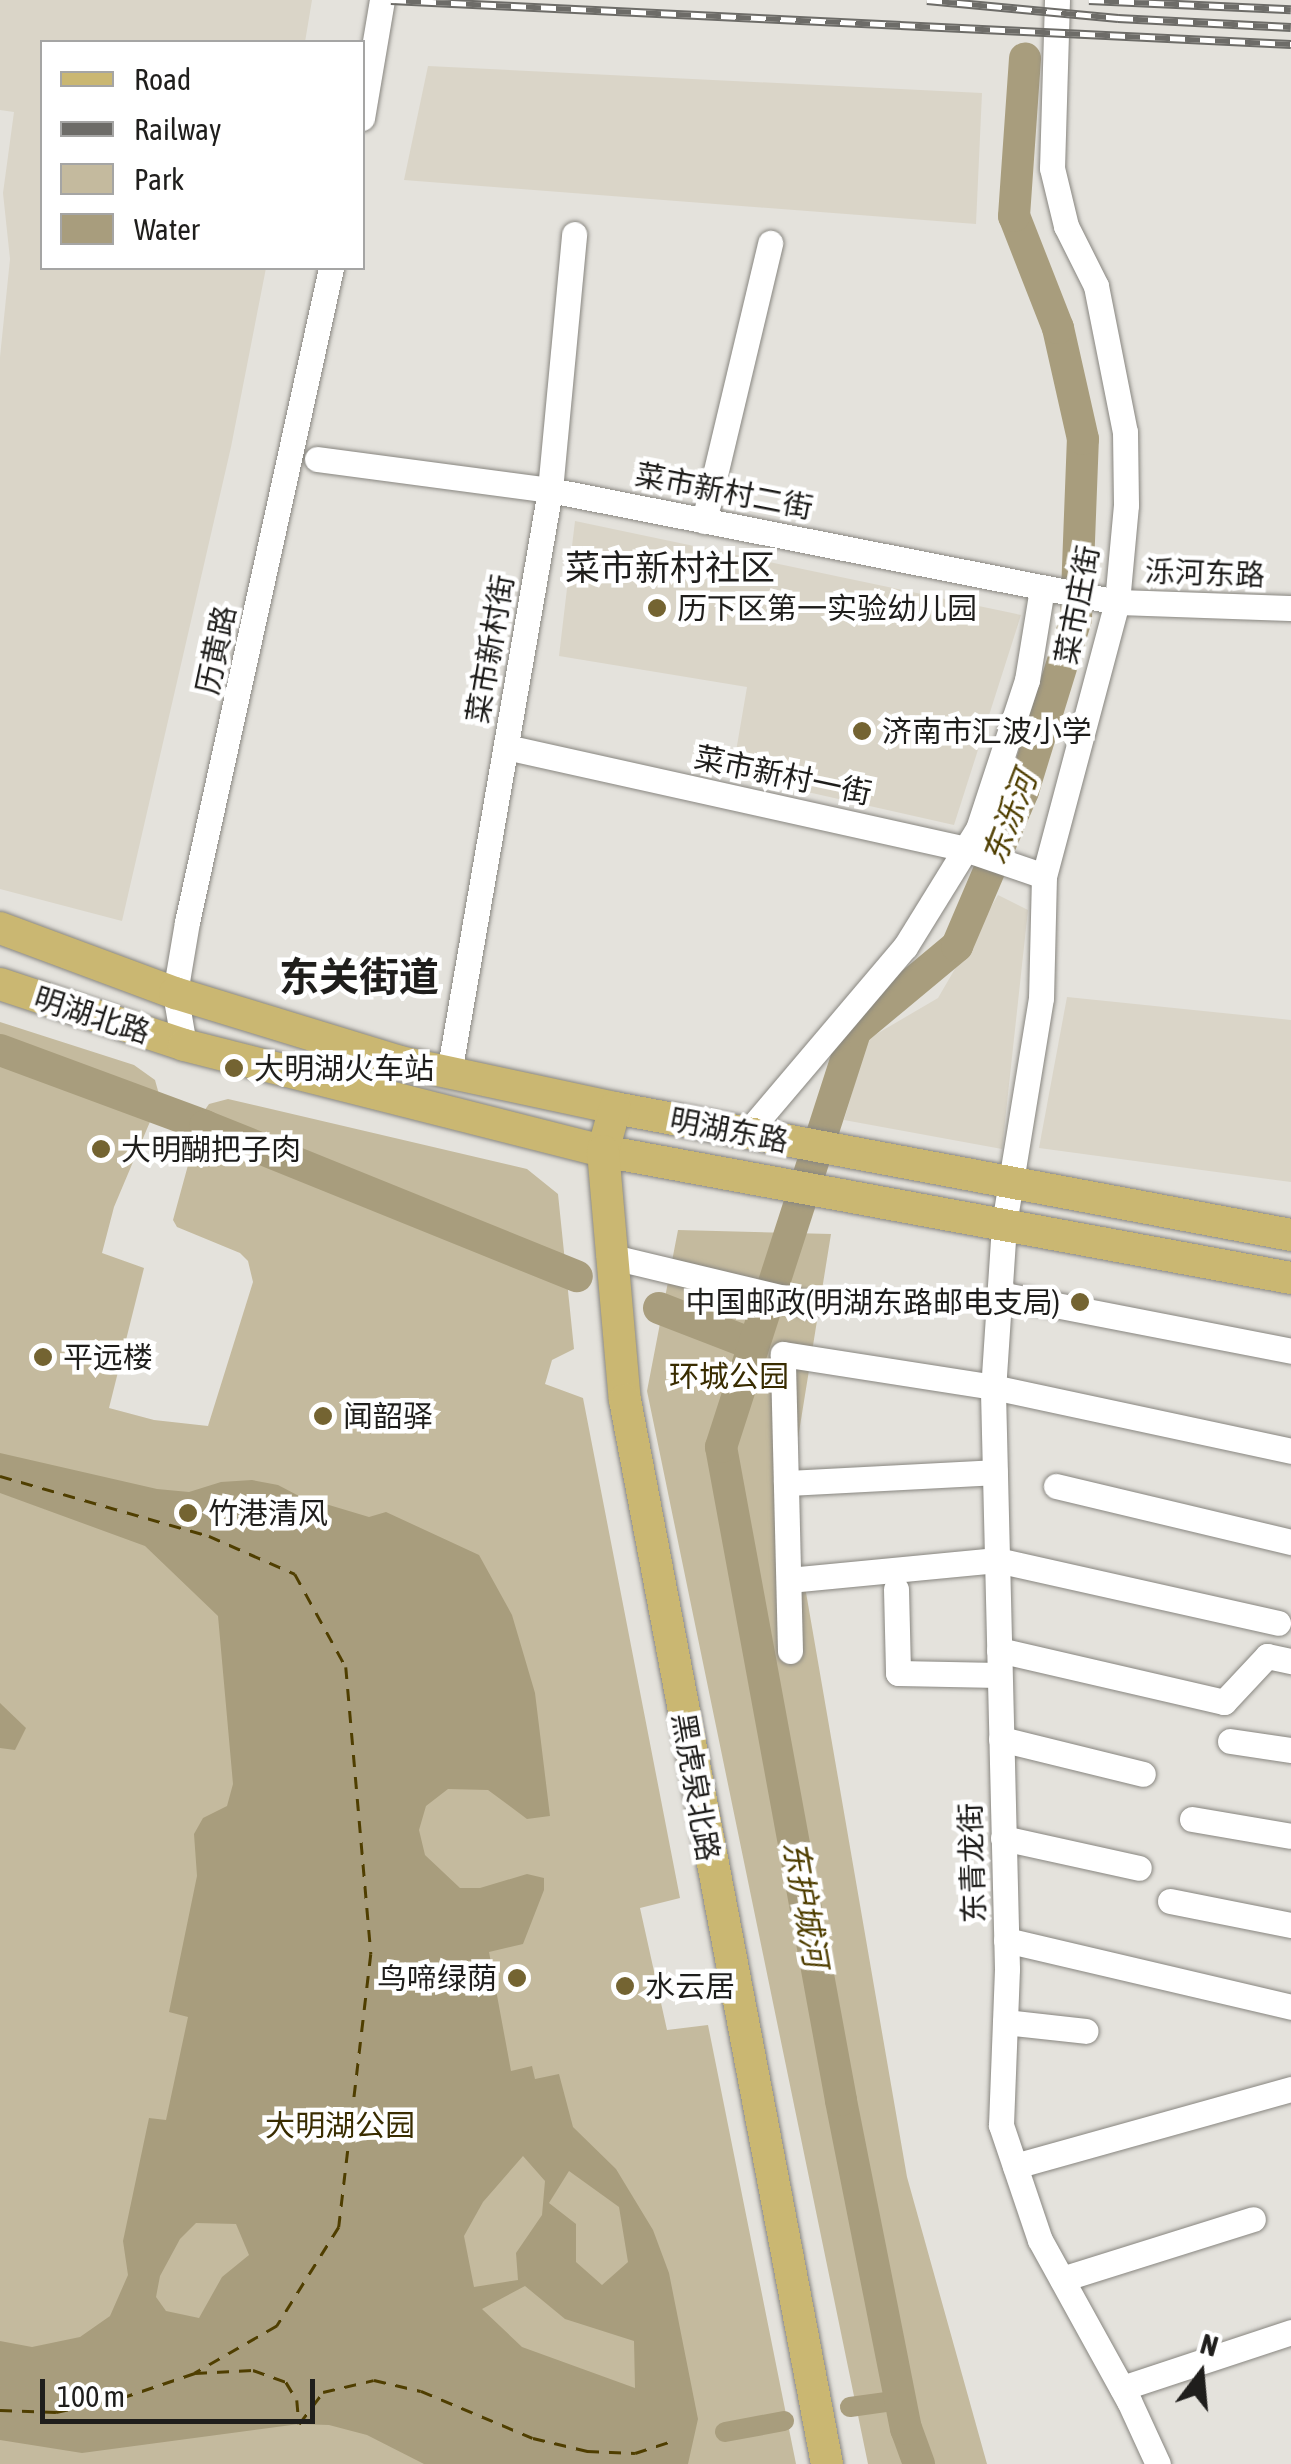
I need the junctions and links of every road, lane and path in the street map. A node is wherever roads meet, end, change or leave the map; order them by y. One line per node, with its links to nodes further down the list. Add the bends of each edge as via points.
1 (382, 0): 3 (street)
2 (1057, 0): 11 (street, 菜市庄街, via 1052,168 1066,226 1096,286 1124,432)
3 (365, 100)
4 (574, 234): 8 (street, 菜市新村街)
5 (770, 243): 9 (street)
6 (331, 270): 18 (street, 历黄路)
7 (316, 459): 8 (street, 菜市新村二街)
8 (550, 490): 9 (street, 菜市新村二街); 13 (street, 菜市新村街)
9 (704, 520): 10 (street, 菜市新村二街)
10 (1051, 591): 11 (street, 菜市新村二街); 14 (street)
11 (1117, 602): 12 (street, 泺河东路); 15 (street, 菜市庄街)
12 (1291, 608)
13 (506, 747): 14 (street, 菜市新村一街); 20 (street, 菜市新村街)
14 (970, 851): 15 (street, 菜市新村一街); 22 (street, via 905,946)
15 (1035, 873): 24 (street, 菜市庄街, via 1041,998)
16 (0, 928): 18 (main road, 明湖北路)
17 (0, 984): 19 (main road, 明湖北路)
18 (175, 993): 19 (street, 历黄路); 20 (main road, 明湖东路)
19 (184, 1045): 23 (main road, 明湖东路)
20 (449, 1073): 21 (main road, 明湖东路)
21 (615, 1108): 22 (main road, 明湖东路); 23 (main road, 黑虎泉北路)
22 (748, 1133): 24 (main road, 明湖东路)
23 (603, 1151): 25 (main road, 明湖东路); 27 (main road, 黑虎泉北路)
24 (1011, 1182): 25 (street, 菜市庄街); 26 (main road, 明湖东路)
25 (1004, 1225): 28 (main road, 明湖东路); 29 (street, 东青龙街)
26 (1291, 1235)
27 (609, 1256): 30 (street); 65 (main road, 黑虎泉北路, via 624,1400)
28 (1291, 1278)
29 (999, 1294): 31 (street); 32 (street, 东青龙街)
30 (810, 1304)
31 (1291, 1352)
32 (993, 1388): 33 (street); 34 (street, 东青龙街); 35 (street, via 783,1354)
33 (1291, 1451)
34 (995, 1472): 35 (street); 38 (street, 东青龙街)
35 (786, 1483): 39 (street)
36 (1056, 1486): 37 (street)
37 (1291, 1542)
38 (997, 1560): 39 (street); 41 (street); 44 (street, 东青龙街)
39 (788, 1580): 42 (street)
40 (896, 1589): 44 (street, via 898,1673)
41 (1278, 1623)
42 (790, 1651)
43 (1291, 1661): 44 (street, via 1267,1656 1224,1702)
44 (999, 1663): 45 (street, 东青龙街)
45 (1001, 1739): 48 (street); 51 (street, 东青龙街)
46 (1230, 1741): 47 (street)
47 (1291, 1750)
48 (1143, 1774)
49 (1192, 1819): 50 (street)
50 (1291, 1836)
51 (1003, 1838): 52 (street); 55 (street, 东青龙街)
52 (1138, 1868)
53 (1170, 1900): 54 (street)
54 (1291, 1925)
55 (1006, 1940): 56 (street); 57 (street, 东青龙街)
56 (1291, 2008)
57 (1005, 2022): 58 (street); 60 (street, 东青龙街, via 1001,2126)
58 (1086, 2032)
59 (1291, 2089): 60 (street)
60 (1014, 2166): 62 (street, 东青龙街, via 1040,2240)
61 (1253, 2219): 62 (street)
62 (1062, 2279): 64 (street, 东青龙街)
63 (1290, 2337): 64 (street)
64 (1122, 2388): 66 (street, 东青龙街)
65 (826, 2460)
66 (1158, 2464)

